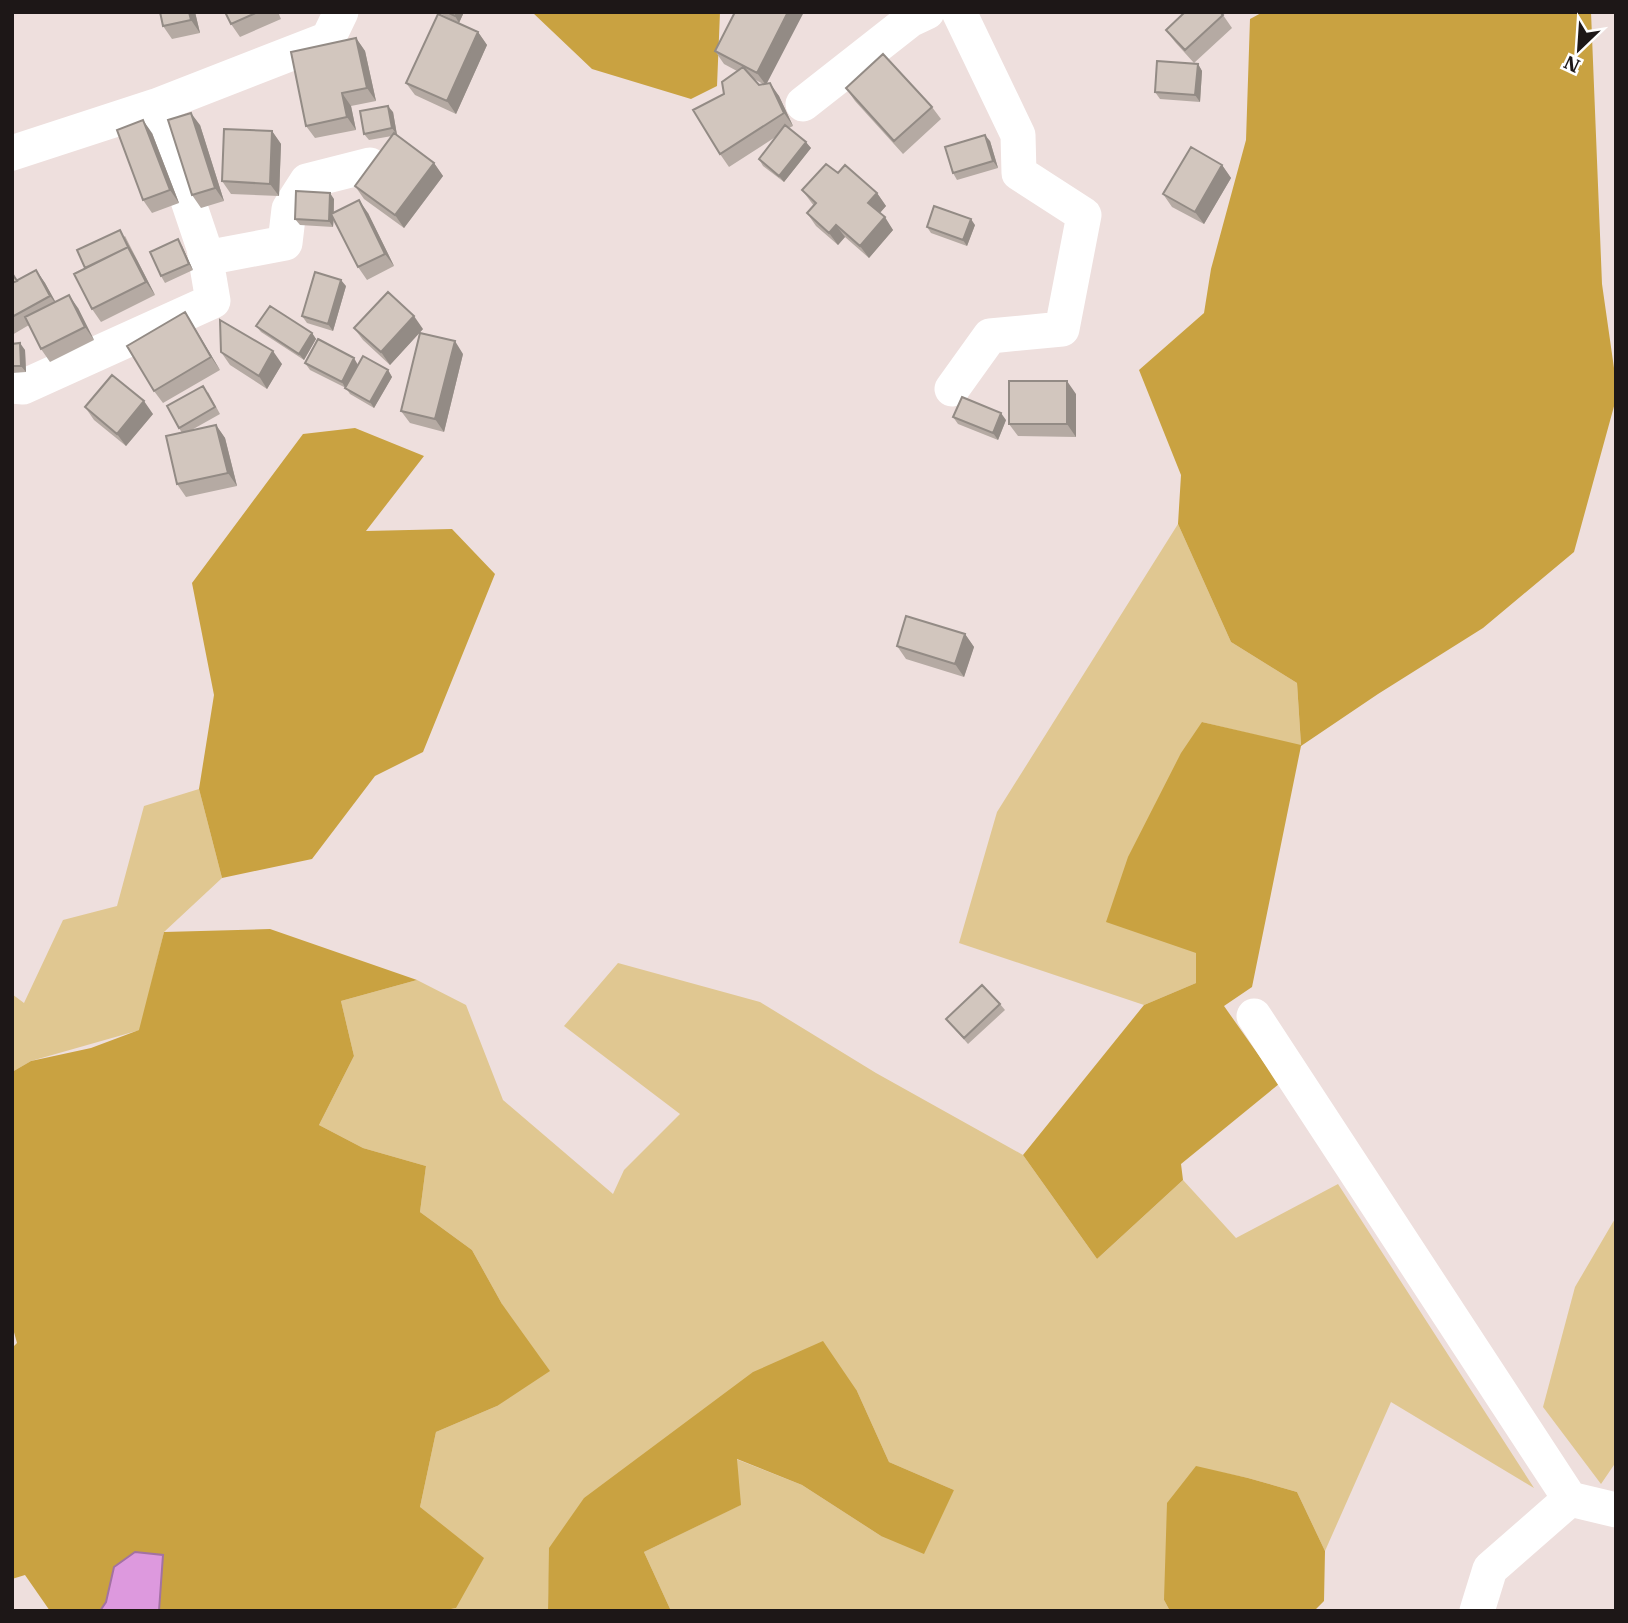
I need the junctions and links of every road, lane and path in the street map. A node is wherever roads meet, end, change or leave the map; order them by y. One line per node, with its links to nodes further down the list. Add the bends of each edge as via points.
1 (341, 12): 5 (street, via 328,39)
2 (927, 12): 4 (street, via 910,20)
3 (959, 12): 10 (street, via 1018,135 1019,173 1084,215 1062,329 990,336)
4 (803, 104)
5 (156, 106): 6 (street); 8 (street)
6 (12, 153)
7 (370, 165): 8 (street, via 307,181 289,209 285,243)
8 (206, 258): 9 (street, via 213,301 23,387)
9 (12, 386)
10 (952, 389)
11 (1254, 1016): 12 (street)
12 (1570, 1499): 13 (street); 14 (street, via 1490,1569)
13 (1616, 1510)
14 (1477, 1611)

